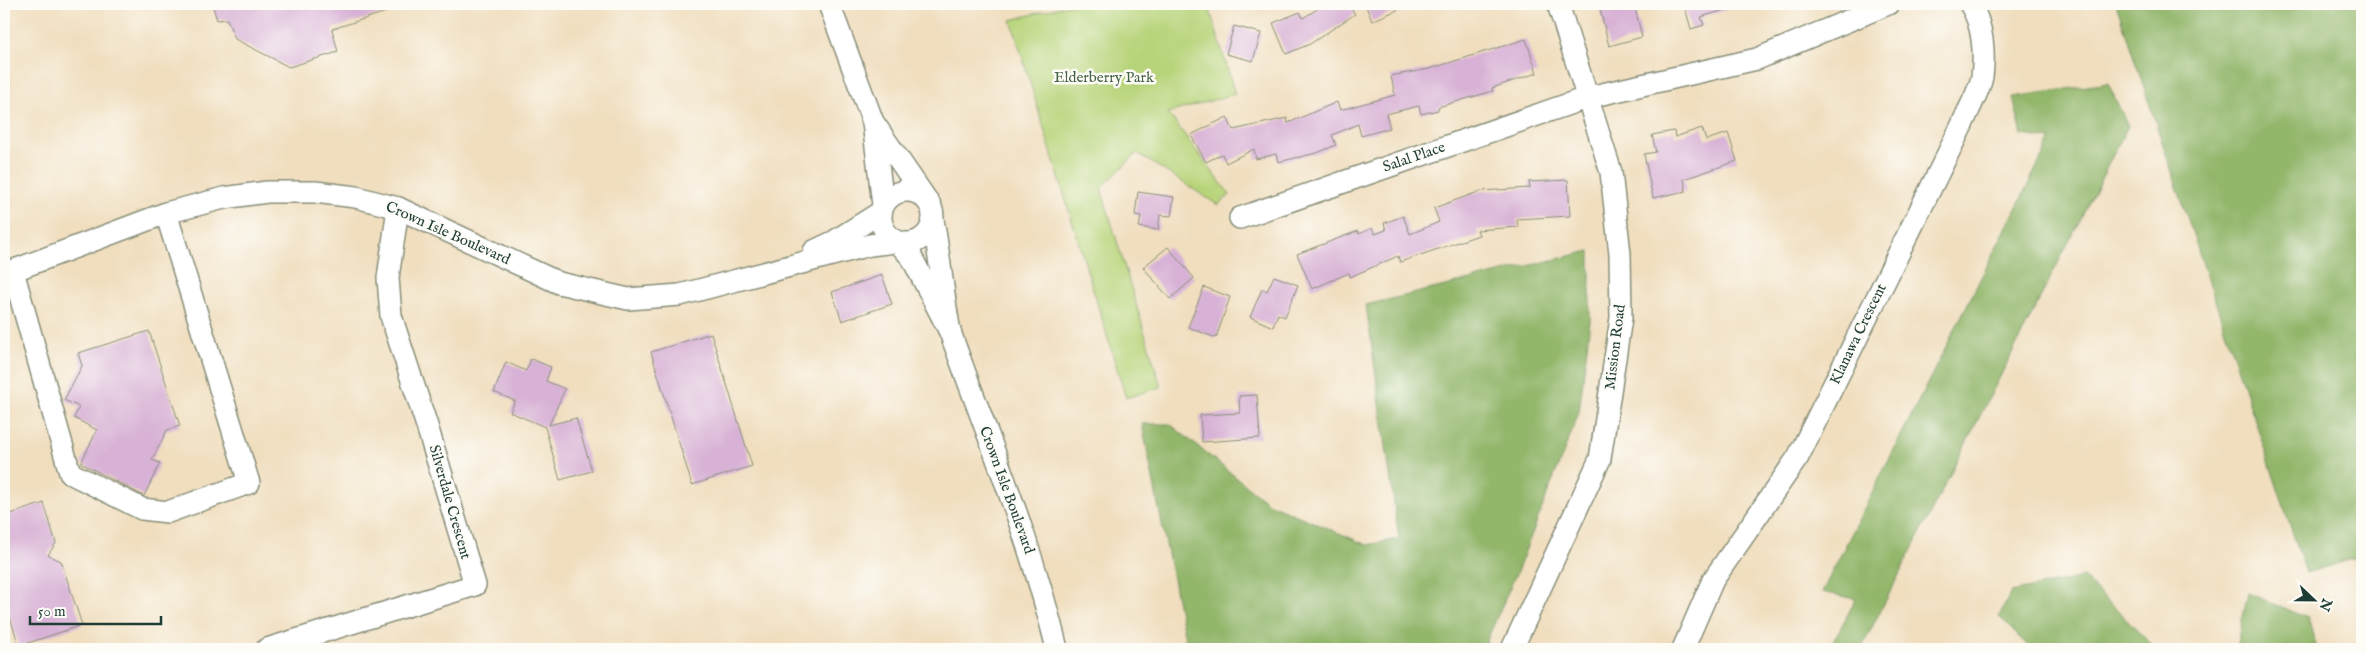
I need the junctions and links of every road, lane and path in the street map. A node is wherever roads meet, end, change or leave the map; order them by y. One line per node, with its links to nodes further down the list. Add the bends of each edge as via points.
1 (829, 4): 6 (street)
2 (1558, 4): 5 (street, Mission Road)
3 (1888, 4): 5 (street, via 1757,59)
4 (1970, 4): 19 (street, Klanawa Crescent, via 1978,17 1982,78 1962,125 1798,456 1713,580)
5 (1588, 97): 11 (street, Salal Place); 18 (street, Mission Road, via 1611,172 1620,254 1621,318 1600,458)
6 (873, 122): 8 (street); 9 (street)
7 (398, 208): 10 (street, Crown Isle Boulevard, via 348,196 267,192 224,198); 13 (street, Crown Isle Boulevard, via 559,283 628,299 680,295); 16 (street, Silverdale Crescent, via 388,278 391,316 474,585)
8 (882, 209): 9 (street, Crown Isle Boulevard, via 888,198 905,191 922,196); 12 (street, via 883,229); 13 (street, Crown Isle Boulevard, via 835,241)
9 (931, 211): 12 (street, via 931,227 923,238 910,244); 15 (street, Crown Isle Boulevard)
10 (166, 213): 14 (street, Crown Isle Boulevard); 14 (street, via 249,483 168,512 142,509 70,474)
11 (1240, 218)
12 (897, 242): 13 (street, Crown Isle Boulevard, via 870,245); 15 (street, Crown Isle Boulevard, via 912,258)
13 (776, 269)
14 (8, 272)
15 (950, 332): 17 (street, Crown Isle Boulevard, via 1032,560)
16 (267, 649)
17 (1057, 649)
18 (1512, 649)
19 (1683, 649)

